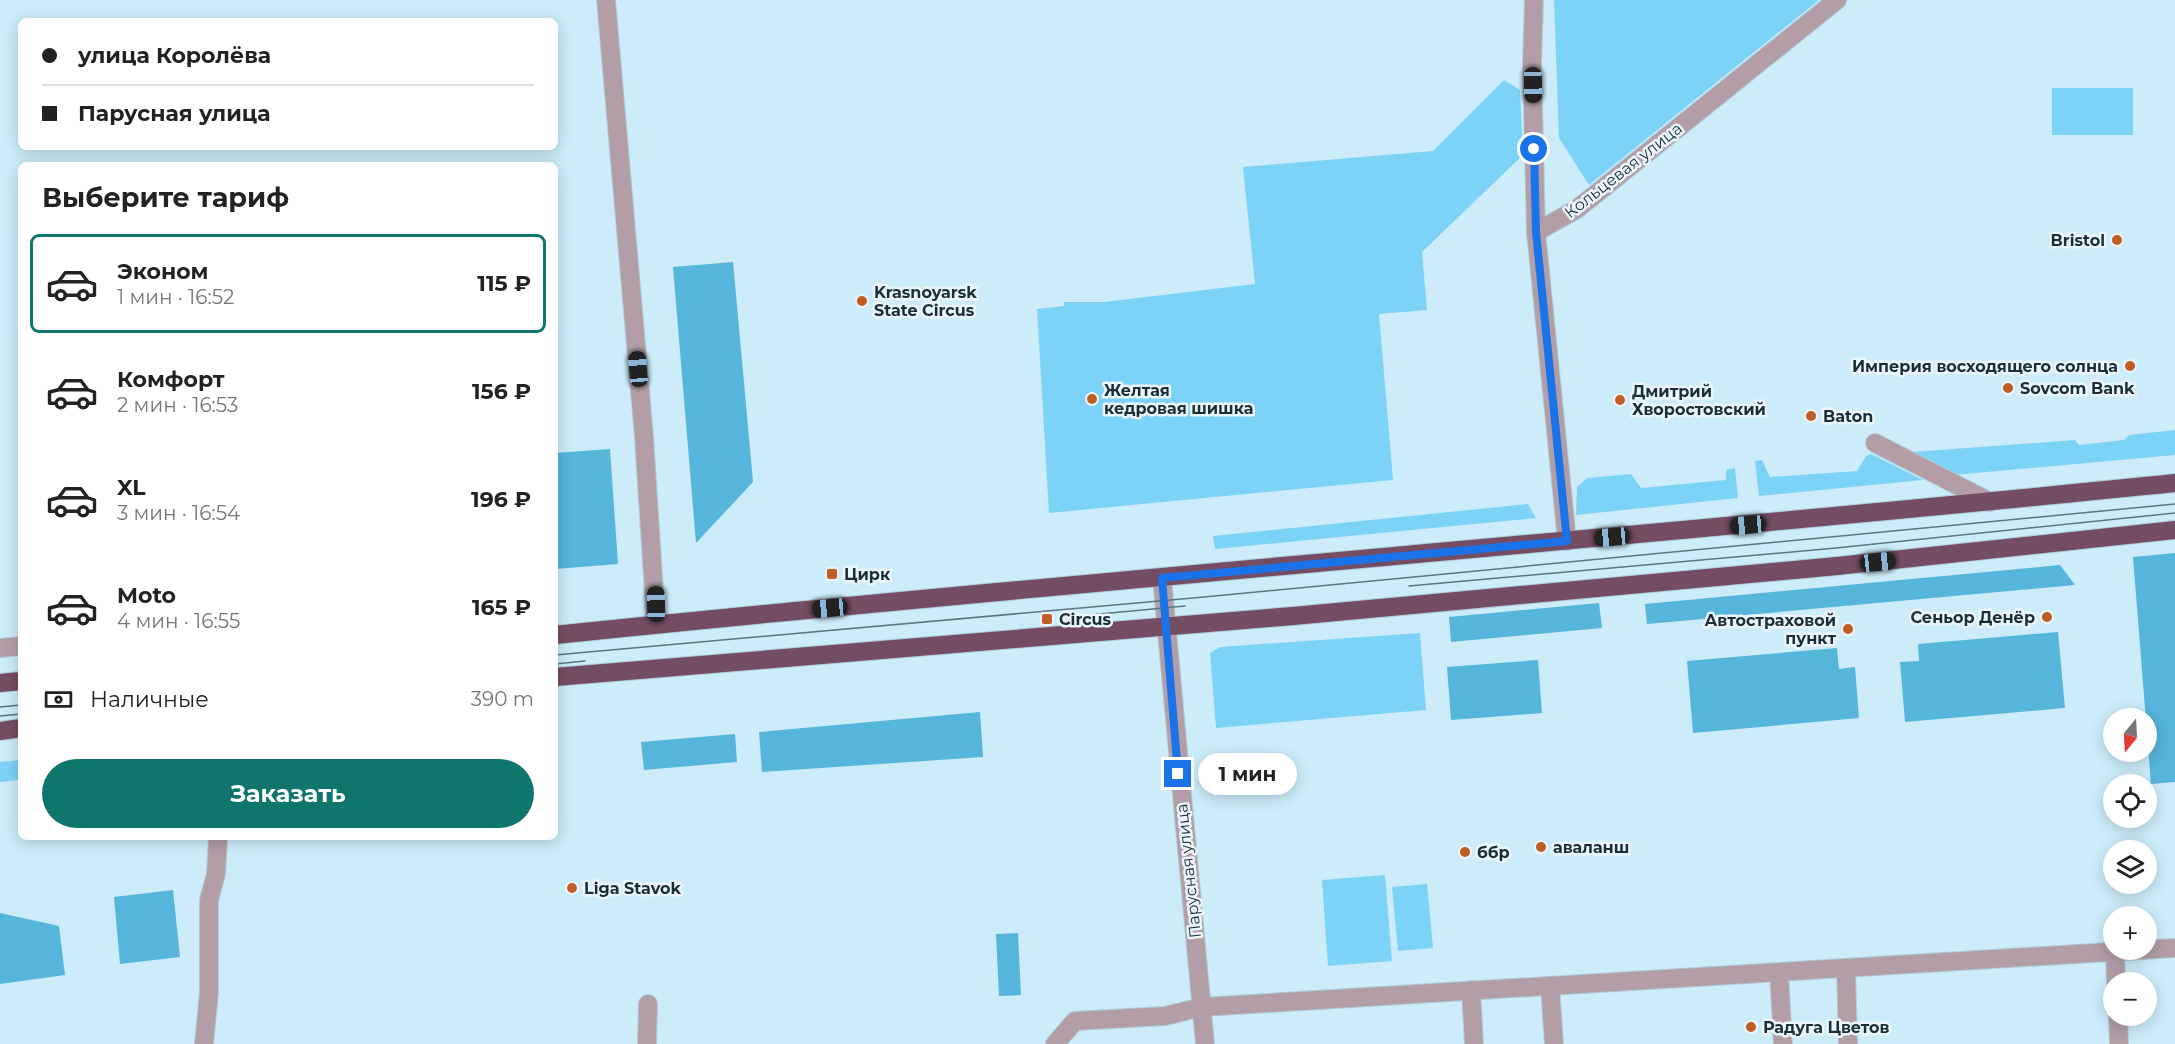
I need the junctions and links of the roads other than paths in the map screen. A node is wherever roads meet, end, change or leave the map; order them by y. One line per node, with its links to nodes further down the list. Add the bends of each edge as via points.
1 (606, 0): 11 (street, via 647,471)
2 (1534, 0): 4 (street)
3 (1837, 0): 4 (street, Кольцевая улица, via 1577,209)
4 (1536, 232): 9 (street)
5 (1875, 443): 7 (street)
6 (2175, 483): 7 (highway)
7 (1990, 502): 9 (highway)
8 (2175, 530): 12 (highway, via 1858,564)
9 (1567, 541): 10 (highway)
10 (1162, 578): 11 (highway); 12 (street, Парусная улица)
11 (656, 624): 13 (highway)
12 (1166, 627): 16 (highway); 30 (street, Парусная улица)
13 (558, 635)
14 (18, 646): 15 (street)
15 (0, 648)
16 (558, 677)
17 (18, 681): 18 (highway)
18 (0, 683)
19 (18, 728): 20 (highway)
20 (0, 731)
21 (218, 840): 32 (street, via 216,874 209,900 209,992)
22 (2175, 948): 23 (street)
23 (2157, 949)
24 (2103, 953): 25 (street)
25 (1846, 969): 26 (street); 39 (street)
26 (1779, 973): 27 (street); 38 (street)
27 (1550, 986): 28 (street); 37 (street)
28 (1471, 990): 30 (street); 36 (street)
29 (648, 1004): 33 (street)
30 (1202, 1007): 34 (street, via 1165,1016 1075,1021); 35 (street, Парусная улица)
31 (2118, 1026): 40 (street)
32 (204, 1044)
33 (647, 1044)
34 (1055, 1044)
35 (1205, 1044)
36 (1474, 1044)
37 (1554, 1044)
38 (1783, 1044)
39 (1848, 1044)
40 (2119, 1044)

